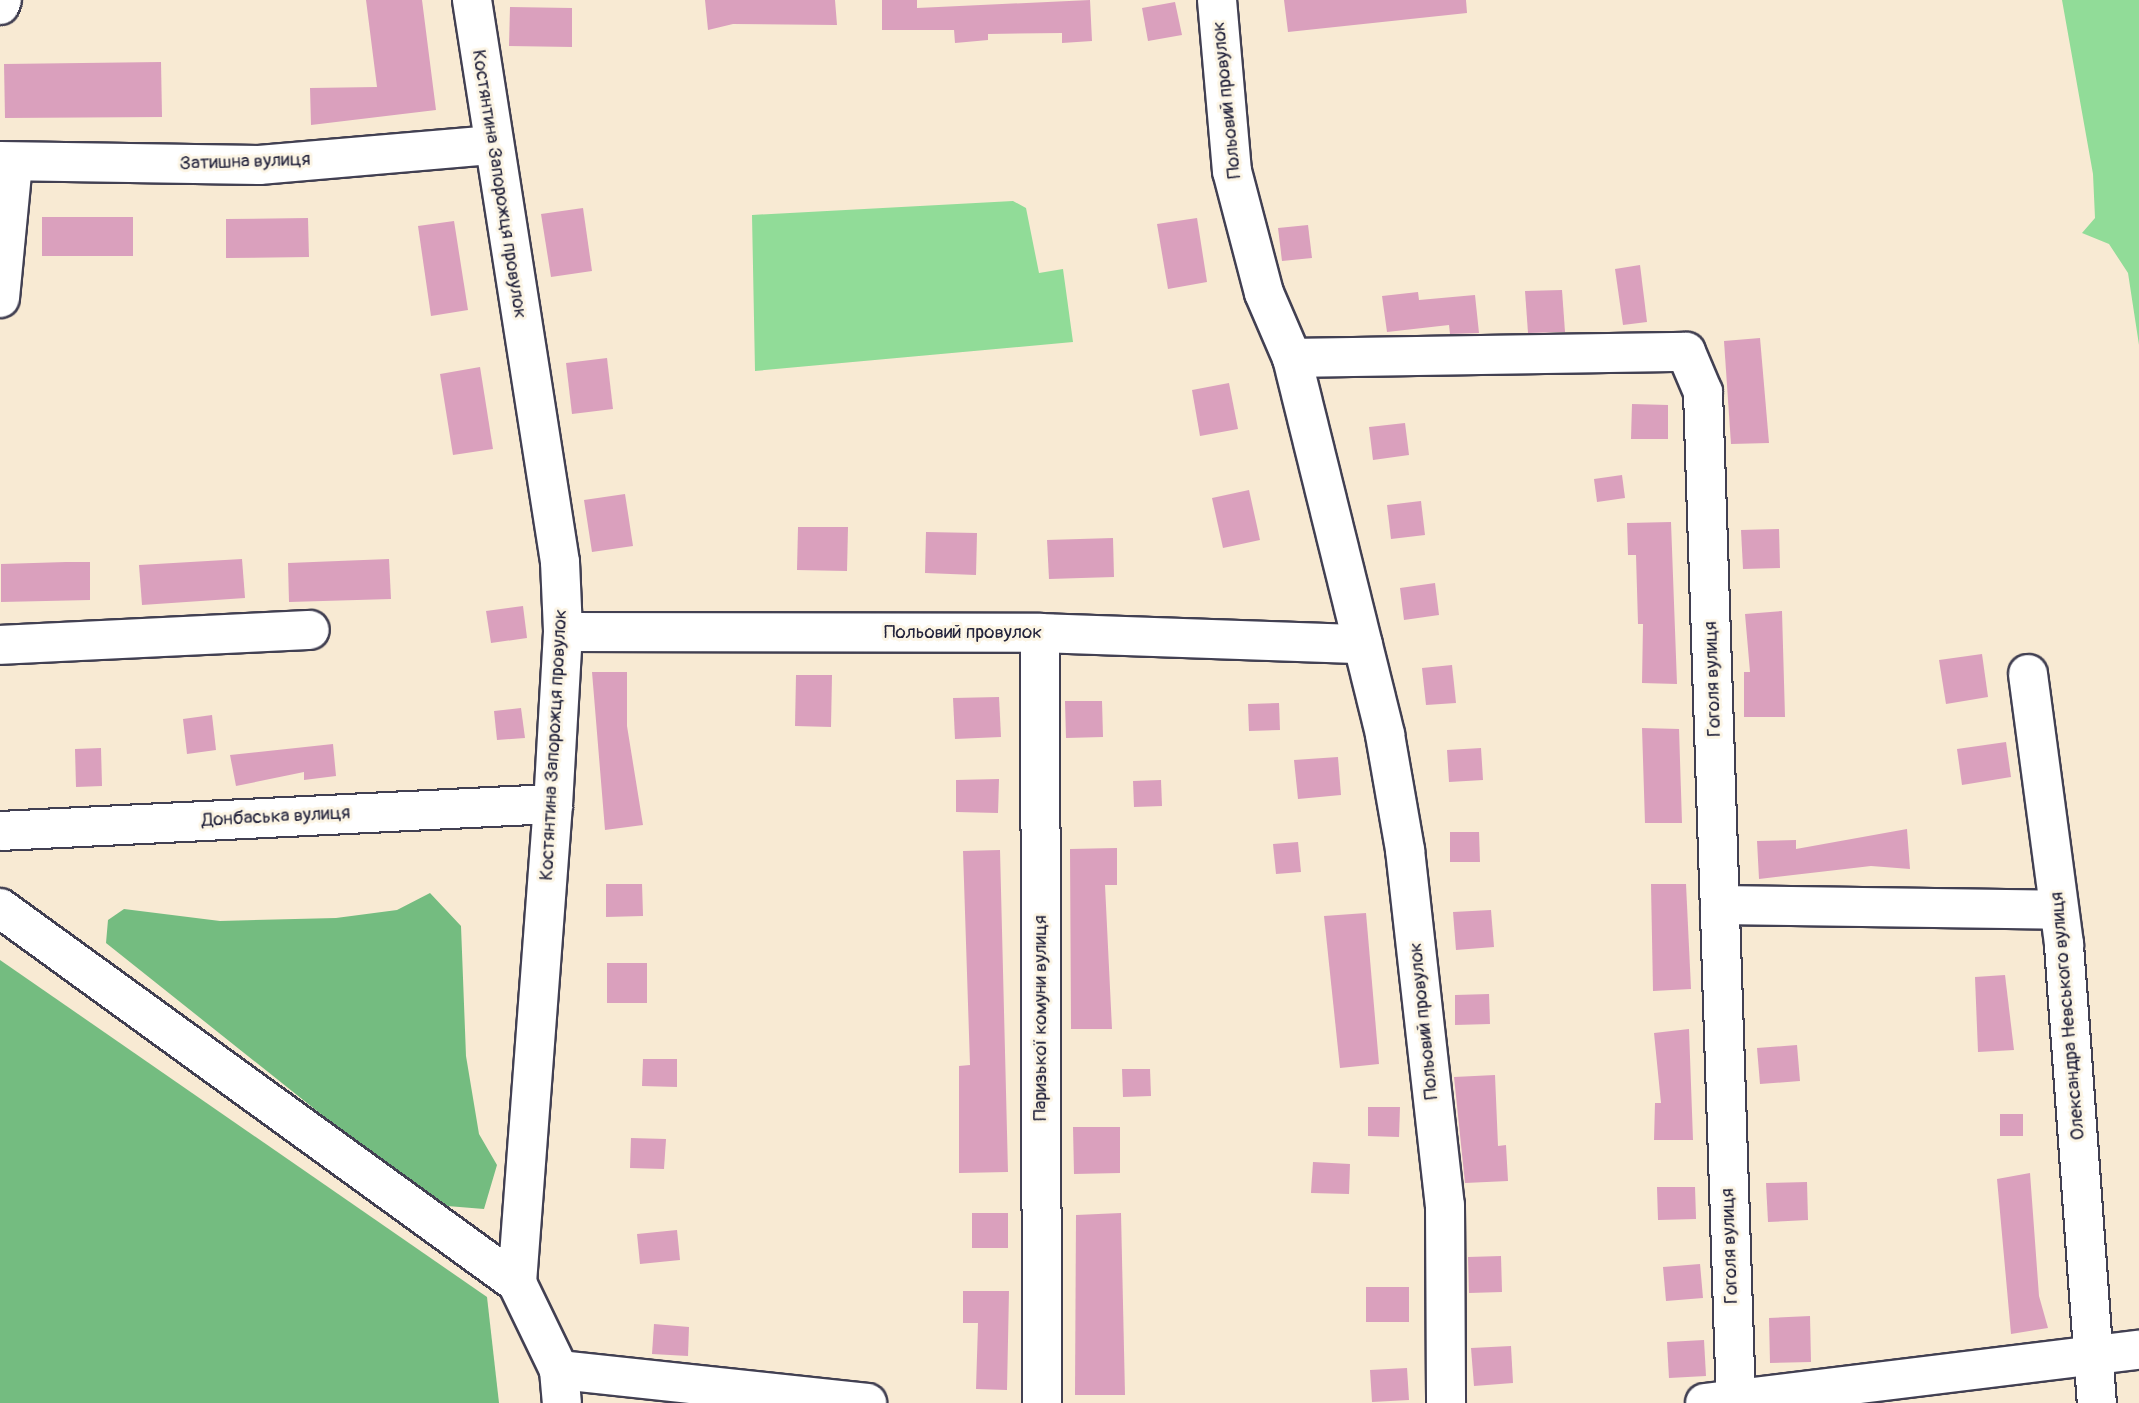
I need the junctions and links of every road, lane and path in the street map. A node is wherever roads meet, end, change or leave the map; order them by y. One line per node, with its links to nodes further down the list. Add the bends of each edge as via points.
1 (472, 0): 3 (street, Костянтина Запорожця провулок)
2 (1217, 0): 6 (street, Польовий провулок, via 1232,170 1264,293)
3 (490, 145): 4 (street, Затишна вулиця, via 259,165); 8 (street, Костянтина Запорожця провулок, via 560,562)
4 (7, 162): 5 (street)
5 (0, 298)
6 (1292, 358): 10 (street, Польовий провулок); 15 (street, Гоголя вулиця, via 1686,352 1703,393)
7 (310, 629): 11 (street)
8 (563, 632): 9 (street, Польовий провулок); 13 (street, Костянтина Запорожця провулок)
9 (1040, 633): 10 (street, Польовий провулок); 24 (street, Паризької комуни вулиця)
10 (1363, 644): 25 (street, Польовий провулок, via 1405,850 1445,1205)
11 (0, 645)
12 (2028, 674): 17 (street, Олександра Невського вулиця)
13 (553, 804): 14 (street, Донбаська вулиця); 18 (street, Костянтина Запорожця провулок)
14 (0, 831)
15 (1720, 905): 17 (street); 22 (street, Гоголя вулиця)
16 (0, 908): 18 (street)
17 (2059, 910): 20 (street, Олександра Невського вулиця)
18 (517, 1283): 21 (street)
19 (2139, 1350): 20 (street)
20 (2095, 1359): 22 (street); 26 (street, Олександра Невського вулиця)
21 (561, 1386): 23 (street)
22 (1725, 1402)
23 (867, 1403)
24 (1042, 1403)
25 (1446, 1403)
26 (2097, 1403)

